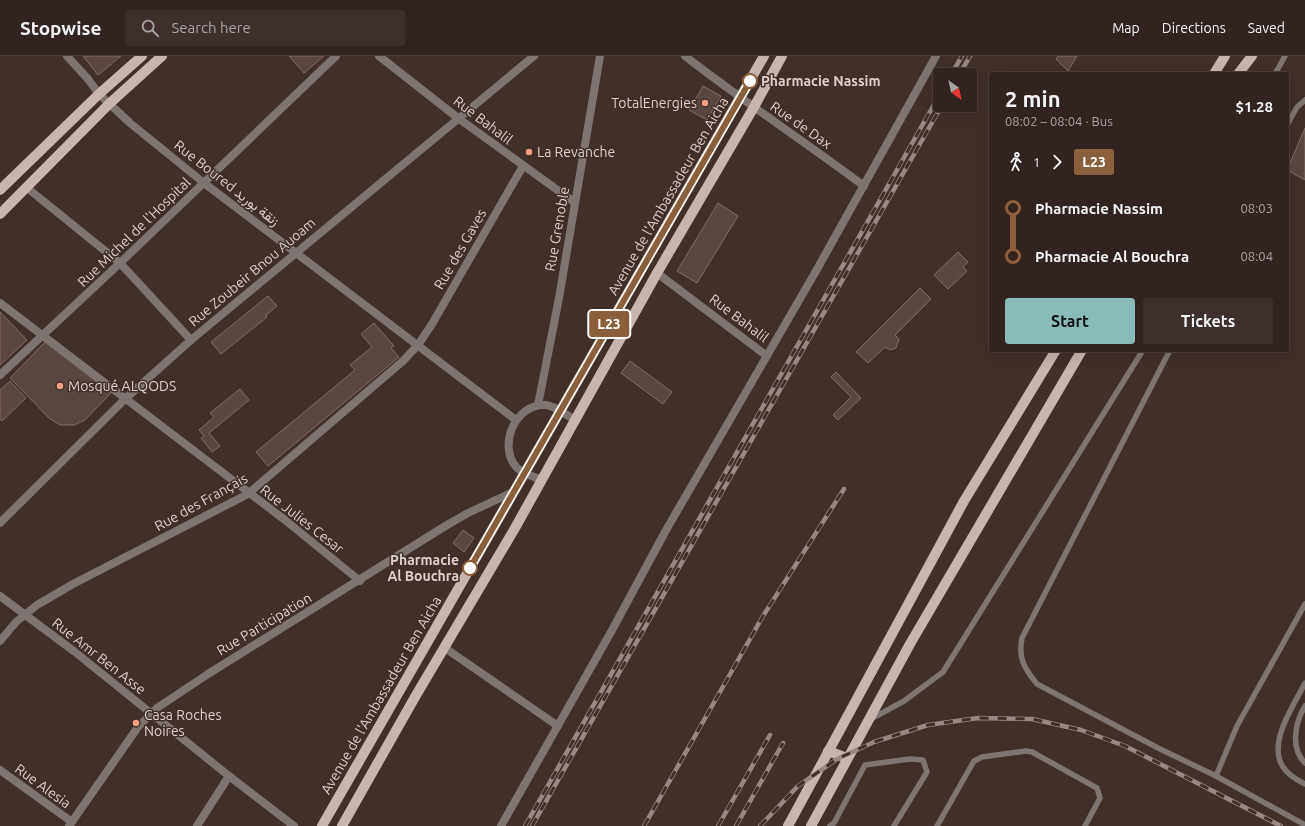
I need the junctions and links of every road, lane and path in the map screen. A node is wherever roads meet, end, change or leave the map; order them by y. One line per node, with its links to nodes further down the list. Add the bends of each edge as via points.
1 (67, 56): 18 (street, Rue Boured زنقة بوريد)
2 (142, 56): 18 (main road)
3 (162, 56): 21 (main road)
4 (336, 56): 26 (street, Rue Michel de l'Hospital)
5 (379, 56): 23 (street, Rue Bahalil)
6 (534, 56): 23 (street, Rue Zoubeir Bnou Auoam)
7 (600, 56): 30 (street, Rue Grenoble)
8 (685, 56): 19 (street, Rue de Dax)
9 (764, 56): 19 (main road, Avenue de l'Ambassadeur Ben Aicha)
10 (782, 56): 22 (main road, Avenue de l'Ambassadeur Ben Aicha)
11 (936, 56): 27 (street)
12 (1224, 56): 15 (main road)
13 (1252, 56): 16 (main road)
14 (1286, 56): 17 (lane)
15 (1215, 72)
16 (1240, 72)
17 (1276, 72)
18 (99, 94): 21 (street, Rue Boured زنقة بوريد); 29 (main road)
19 (740, 99): 22 (street, Rue de Dax); 47 (main road, Avenue de l'Ambassadeur Ben Aicha)
20 (1305, 100): 24 (lane, via 1297,107)
21 (109, 104): 26 (street, Rue Boured زنقة بوريد); 28 (main road)
22 (754, 107): 27 (street, Rue de Dax); 34 (main road, Avenue de l'Ambassadeur Ben Aicha)
23 (458, 118): 25 (street, Rue Bahalil); 32 (street, Rue Zoubeir Bnou Auoam)
24 (1289, 121)
25 (524, 166): 30 (street, Rue Bahalil); 38 (street, Rue des Gaves)
26 (204, 183): 32 (street, Rue Boured زنقة بوريد); 33 (street, Rue Michel de l'Hospital)
27 (864, 186): 43 (street)
28 (26, 187): 31 (main road); 33 (street)
29 (0, 190)
30 (574, 202): 46 (street, Rue Grenoble)
31 (0, 214)
32 (295, 252): 37 (street, Rue Zoubeir Bnou Auoam); 38 (street, Rue Boured زنقة بوريد)
33 (120, 263): 36 (street, Rue Michel de l'Hospital); 37 (street)
34 (657, 273): 43 (street, Rue Bahalil); 49 (main road, Avenue de l'Ambassadeur Ben Aicha)
35 (0, 303): 36 (street, Rue Julies Cesar)
36 (42, 336): 44 (street, Rue Michel de l'Hospital); 45 (street, Rue Julies Cesar)
37 (191, 340): 45 (street, Rue Zoubeir Bnou Auoam)
38 (418, 345): 48 (street, Rue Boured زنقة بوريد); 53 (street, Rue des Français, via 362,398)
39 (1055, 352): 66 (main road, via 964,501)
40 (1081, 352): 64 (main road)
41 (1142, 352): 64 (lane, via 942,672 904,701)
42 (1169, 352): 71 (lane, via 1022,638 1020,650 1021,659 1037,684)
43 (767, 356): 65 (street, via 664,532)
44 (0, 375)
45 (125, 399): 53 (street, Rue Julies Cesar); 54 (street, Rue Zoubeir Bnou Auoam)
46 (538, 406): 47 (street, via 547,405); 48 (street, via 523,413)
47 (559, 411): 49 (street); 50 (main road, Avenue de l'Ambassadeur Ben Aicha)
48 (516, 420): 50 (street, via 508,445 512,460)
49 (576, 420): 51 (main road, Avenue de l'Ambassadeur Ben Aicha)
50 (524, 473): 51 (street); 52 (main road, Avenue de l'Ambassadeur Ben Aicha)
51 (542, 480): 60 (main road, Avenue de l'Ambassadeur Ben Aicha)
52 (513, 492): 55 (street, Rue Participation, via 468,513); 78 (main road, Avenue de l'Ambassadeur Ben Aicha)
53 (248, 494): 55 (street, Rue Julies Cesar, via 285,520); 58 (street, Rue des Français, via 73,584)
54 (0, 523)
55 (360, 581): 63 (street, Rue Participation, via 208,674)
56 (0, 596): 58 (street, Rue Amr Ben Asse)
57 (1305, 604): 71 (lane, via 1237,726)
58 (24, 614): 59 (street, Rue des Français); 63 (street, Rue Amr Ben Asse)
59 (0, 641)
60 (444, 648): 65 (street); 79 (main road, Avenue de l'Ambassadeur Ben Aicha)
61 (1305, 683): 72 (lane, via 1283,727 1278,754 1283,767)
62 (1305, 706): 68 (lane, via 1296,737 1296,747)
63 (150, 714): 70 (street, Rue Amr Ben Asse); 73 (street, Rue Participation, via 138,727)
64 (867, 721): 67 (main road)
65 (558, 726): 80 (street)
66 (828, 751): 67 (main road); 81 (main road)
67 (847, 758): 82 (main road)
68 (1305, 764)
69 (0, 770): 73 (street, Rue Alesia)
70 (229, 776): 76 (street); 77 (street, Rue Amr Ben Asse)
71 (1216, 776): 75 (lane)
72 (1305, 784)
73 (70, 824)
74 (834, 825): 83 (lane, via 865,765 910,759 923,760 927,772)
75 (1305, 825)
76 (197, 826)
77 (294, 826)
78 (322, 826)
79 (342, 826)
80 (501, 826)
81 (788, 826)
82 (812, 826)
83 (894, 826)
84 (937, 826): 85 (lane, via 974,761 982,757 1026,751 1097,788 1100,798)
85 (1086, 826)

